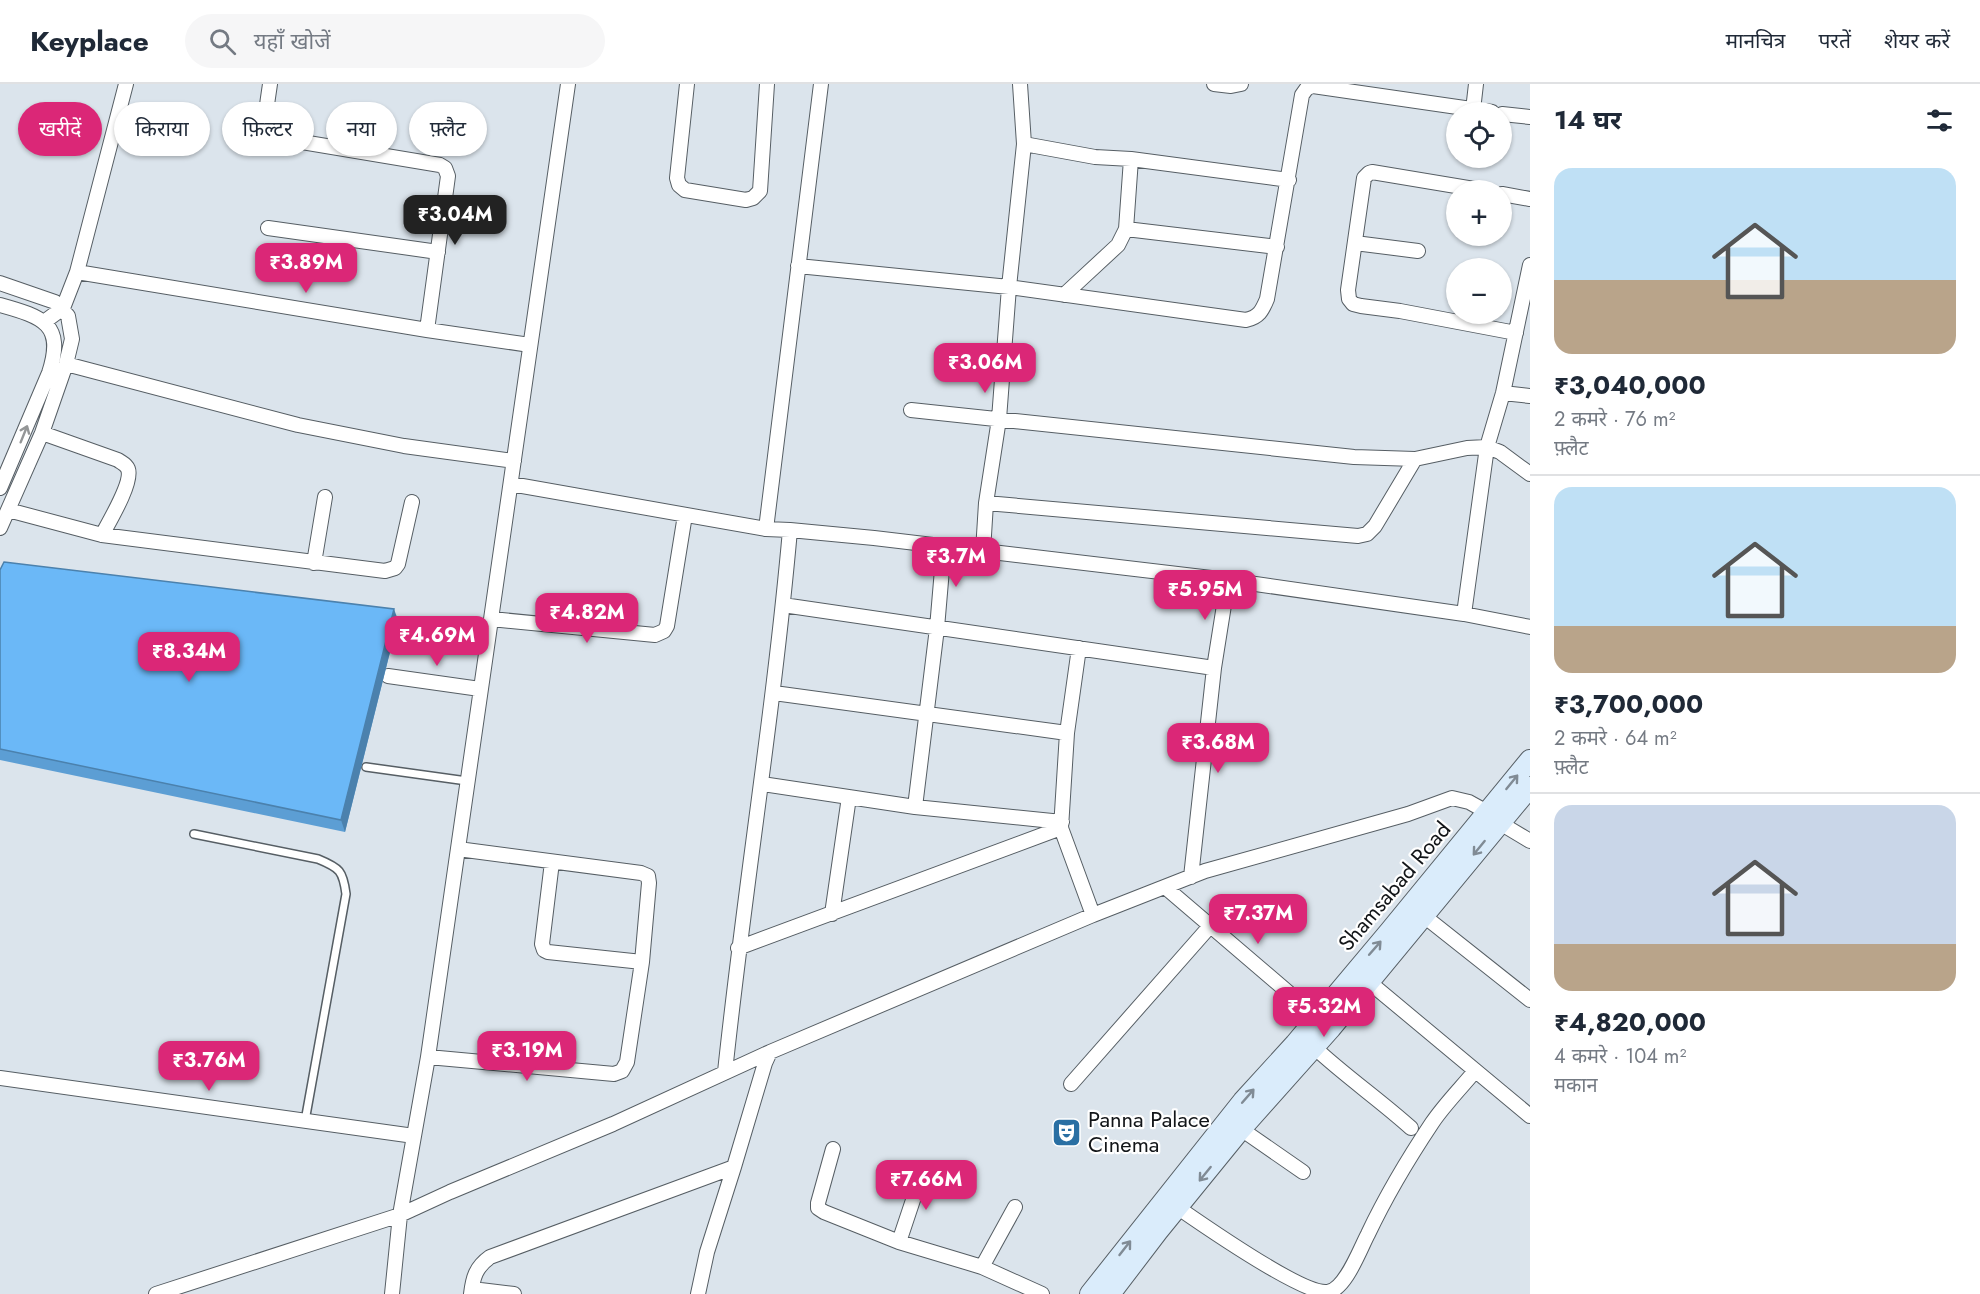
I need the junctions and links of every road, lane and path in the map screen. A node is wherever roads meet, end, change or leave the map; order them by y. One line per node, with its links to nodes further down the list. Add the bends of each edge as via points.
1 (126, 84): 29 (street)
2 (270, 84): 26 (street, via 266,123 272,137 445,168 448,176)
3 (568, 84): 38 (street)
4 (687, 84): 5 (street, via 679,185 685,190 746,200 760,191)
5 (767, 84)
6 (821, 84): 28 (street)
7 (1020, 84): 15 (street)
8 (1214, 84): 9 (street)
9 (1241, 84)
10 (1476, 84): 11 (street)
11 (1474, 102)
12 (1446, 106): 17 (street, via 1307,88 1302,95)
13 (1512, 115): 14 (street)
14 (1530, 117)
15 (1024, 144): 16 (street, via 1095,157); 31 (street)
16 (1131, 159): 17 (street); 22 (street)
17 (1288, 180): 24 (street)
18 (1446, 184): 23 (street, via 1369,173 1364,178)
19 (1512, 196): 20 (street)
20 (1530, 199)
21 (268, 228): 26 (street)
22 (1126, 229): 24 (street); 32 (street, via 1118,245)
23 (1355, 243): 25 (street); 37 (street, via 1348,290 1353,303)
24 (1277, 247): 32 (street, via 1264,306 1255,318 1246,320)
25 (1418, 251)
26 (438, 252): 36 (street)
27 (1530, 265): 37 (street)
28 (798, 266): 31 (street); 57 (street)
29 (77, 272): 34 (street); 36 (street)
30 (0, 283): 34 (street, via 45,297)
31 (1009, 287): 32 (street); 43 (street)
32 (1064, 295)
33 (0, 305): 35 (street)
34 (63, 308): 35 (street); 39 (street, via 72,339)
35 (45, 322): 50 (street, one-way to 35, via 54,358 56,343)
36 (427, 330): 38 (street)
37 (1516, 333): 40 (street)
38 (530, 345): 47 (street)
39 (66, 364): 44 (street); 47 (street, via 298,425 404,446)
40 (1503, 393): 41 (street); 45 (street)
41 (1530, 396)
42 (911, 410): 43 (street)
43 (999, 419): 46 (street, via 1354,457); 53 (street)
44 (42, 434): 54 (street); 59 (street, via 126,465 128,483)
45 (1486, 447): 46 (street); 48 (street, via 1500,452); 65 (street)
46 (1415, 459): 53 (street, via 1375,526 1358,536)
47 (514, 461): 49 (street)
48 (1530, 474)
49 (511, 484): 55 (street); 66 (street)
50 (0, 488)
51 (325, 497): 62 (street)
52 (412, 502): 62 (street, via 395,568 386,571)
53 (987, 503): 61 (street)
54 (8, 510): 56 (street); 59 (street)
55 (685, 515): 57 (street); 66 (street, via 667,627 661,633)
56 (0, 528)
57 (766, 530): 58 (street)
58 (790, 530): 60 (street); 64 (street)
59 (102, 535): 62 (street)
60 (944, 546): 61 (street); 68 (street)
61 (982, 551): 63 (street)
62 (314, 563)
63 (1228, 580): 65 (street); 70 (street)
64 (783, 605): 68 (street); 73 (street)
65 (1464, 614): 67 (street)
66 (491, 619): 72 (street)
67 (1530, 627)
68 (937, 628): 69 (street); 74 (street)
69 (1078, 648): 70 (street); 75 (street)
70 (1214, 668): 89 (street)
71 (388, 676): 72 (street)
72 (480, 689): 78 (street)
73 (774, 693): 74 (street); 79 (street)
74 (926, 715): 75 (street); 82 (street)
75 (1066, 733): 84 (street)
76 (1530, 760): 83 (main road, Shamsabad Road, one-way to 76)
77 (366, 767): 78 (lane)
78 (467, 781): 87 (street)
79 (762, 784): 81 (street); 95 (street)
80 (1530, 787): 83 (main road, Shamsabad Road)
81 (849, 797): 82 (street); 91 (street)
82 (915, 807): 84 (street)
83 (1494, 818): 86 (street); 89 (street, via 1469,802 1452,798); 93 (main road, Shamsabad Road, one-way to 93); 99 (main road, Shamsabad Road, one-way to 83)
84 (1062, 825): 91 (street); 92 (street)
85 (194, 834): 108 (lane, via 318,859 334,865 344,877 346,894)
86 (1530, 841)
87 (458, 849): 88 (street); 102 (street)
88 (552, 862): 96 (street, via 648,876); 96 (street, via 544,950)
89 (1191, 877): 90 (street)
90 (1166, 887): 92 (street); 94 (street)
91 (832, 914): 95 (street)
92 (1093, 915): 101 (street)
93 (1424, 916): 97 (main road, Shamsabad Road); 98 (street)
94 (1211, 924): 99 (street); 106 (street)
95 (738, 948): 104 (street)
96 (642, 962): 102 (street, via 627,1062 622,1071 614,1074)
97 (1369, 982): 99 (main road, Shamsabad Road); 103 (street)
98 (1530, 1000)
99 (1323, 1023): 100 (main road, Shamsabad Road); 127 (main road, Shamsabad Road, one-way to 99, via 1244,1101)
100 (1314, 1047): 109 (street); 110 (main road, Shamsabad Road)
101 (770, 1052): 104 (street); 113 (street)
102 (428, 1057): 111 (street)
103 (1475, 1071): 107 (street); 117 (street, via 1433,1122 1338,1289 1312,1290)
104 (725, 1072): 118 (street)
105 (0, 1078): 108 (street)
106 (1071, 1084)
107 (1530, 1116)
108 (305, 1121): 111 (street)
109 (1411, 1128)
110 (1241, 1130): 115 (street); 117 (main road, Shamsabad Road, one-way to 117)
111 (414, 1136): 118 (street)
112 (833, 1149): 119 (street, via 818,1208)
113 (734, 1167): 121 (street, via 490,1257 479,1264); 125 (street, via 706,1252)
114 (923, 1170): 119 (street)
115 (1303, 1172)
116 (1015, 1207): 120 (street)
117 (1178, 1207): 128 (main road, Shamsabad Road)
118 (400, 1215): 122 (street); 123 (street)
119 (899, 1242): 120 (street)
120 (982, 1267): 126 (street)
121 (472, 1292): 124 (street)
122 (156, 1294)
123 (392, 1294)
124 (514, 1294)
125 (698, 1294)
126 (1042, 1294)
127 (1090, 1294)
128 (1110, 1294)

